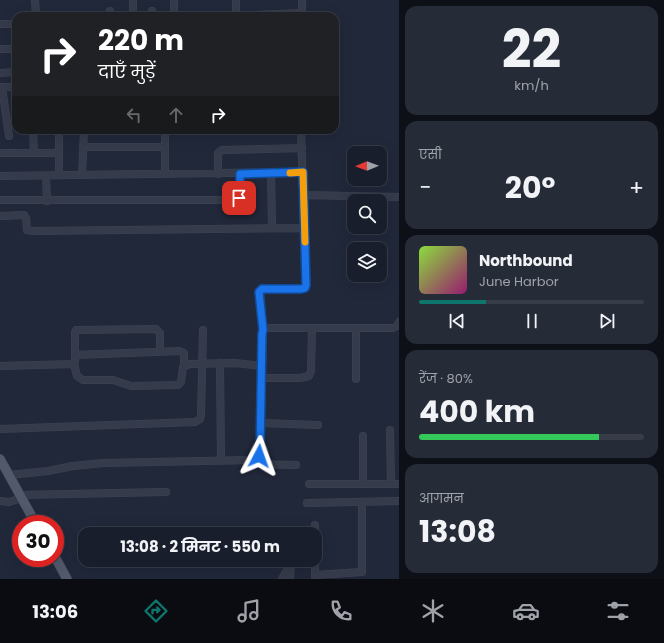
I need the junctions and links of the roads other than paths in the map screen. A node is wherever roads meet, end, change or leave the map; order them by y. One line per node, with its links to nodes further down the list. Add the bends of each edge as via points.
1 (35, 0): 6 (street)
2 (133, 0): 7 (street)
3 (174, 0): 8 (street)
4 (236, 0): 9 (street)
5 (302, 0): 10 (street)
6 (36, 12)
7 (133, 12)
8 (174, 12)
9 (236, 12)
10 (302, 12)
11 (0, 24): 12 (street)
12 (12, 24)
13 (0, 49): 14 (street)
14 (12, 49)
15 (12, 72): 16 (street)
16 (0, 73)
17 (1, 87): 18 (street); 24 (street)
18 (12, 87)
19 (33, 134): 29 (street)
20 (59, 134): 30 (street)
21 (84, 134): 25 (street)
22 (165, 134): 26 (street)
23 (301, 134): 27 (street)
24 (9, 136)
25 (83, 147): 26 (street); 37 (street)
26 (164, 147): 33 (street)
27 (302, 148): 31 (street); 34 (street, via 222,150 218,153)
28 (0, 152): 29 (street)
29 (34, 153): 30 (street)
30 (59, 153): 36 (street)
31 (303, 172): 32 (street); 40 (street)
32 (271, 173): 35 (street); 45 (street)
33 (165, 174): 34 (street); 37 (street)
34 (218, 174): 35 (street)
35 (240, 174): 43 (street, via 240,197 236,200)
36 (59, 175): 37 (street); 39 (street)
37 (82, 175)
38 (0, 176): 39 (street)
39 (46, 176): 43 (street)
40 (304, 195): 41 (street); 46 (street)
41 (399, 197)
42 (0, 200): 43 (street)
43 (46, 201)
44 (1, 216): 45 (street, via 24,215 27,230 34,231)
45 (272, 228): 46 (street)
46 (305, 228): 51 (street, via 305,288 260,290)
47 (399, 322): 49 (street, via 393,328)
48 (312, 328): 49 (street); 51 (street); 60 (street, via 309,376)
49 (356, 328): 61 (street)
50 (203, 330): 54 (street)
51 (263, 330): 59 (street)
52 (160, 351): 53 (street); 53 (street, via 160,332 156,329 76,330); 58 (street, via 182,351)
53 (75, 355): 56 (street)
54 (202, 363): 55 (street); 58 (street); 64 (street, via 201,415 195,422)
55 (220, 363): 59 (street); 68 (street)
56 (74, 364): 57 (street); 58 (street, via 77,376 82,380 113,380 131,386 178,385)
57 (0, 366)
58 (184, 366)
59 (262, 366): 60 (street)
60 (261, 378): 62 (street)
61 (356, 379)
62 (260, 423): 63 (street); 67 (street, via 260,452)
63 (318, 425)
64 (0, 429)
65 (390, 430): 74 (street)
66 (363, 436): 73 (street)
67 (257, 459): 68 (street); 70 (street, via 267,464)
68 (221, 461): 71 (street, via 84,464)
69 (1, 463): 71 (main road)
70 (296, 465)
71 (9, 475): 77 (main road)
72 (309, 484): 73 (street)
73 (363, 484): 74 (street)
74 (391, 484): 75 (street)
75 (399, 484)
76 (166, 492): 77 (street)
77 (21, 497): 78 (street, via 9,502); 82 (main road)
78 (0, 501)
79 (399, 501): 80 (street)
80 (362, 502): 81 (street); 86 (street, via 362,572)
81 (307, 503)
82 (31, 515)
83 (60, 567): 87 (main road)
84 (288, 567): 88 (street)
85 (290, 567): 89 (street)
86 (315, 577)
87 (67, 579)
88 (282, 579)
89 (290, 579)

